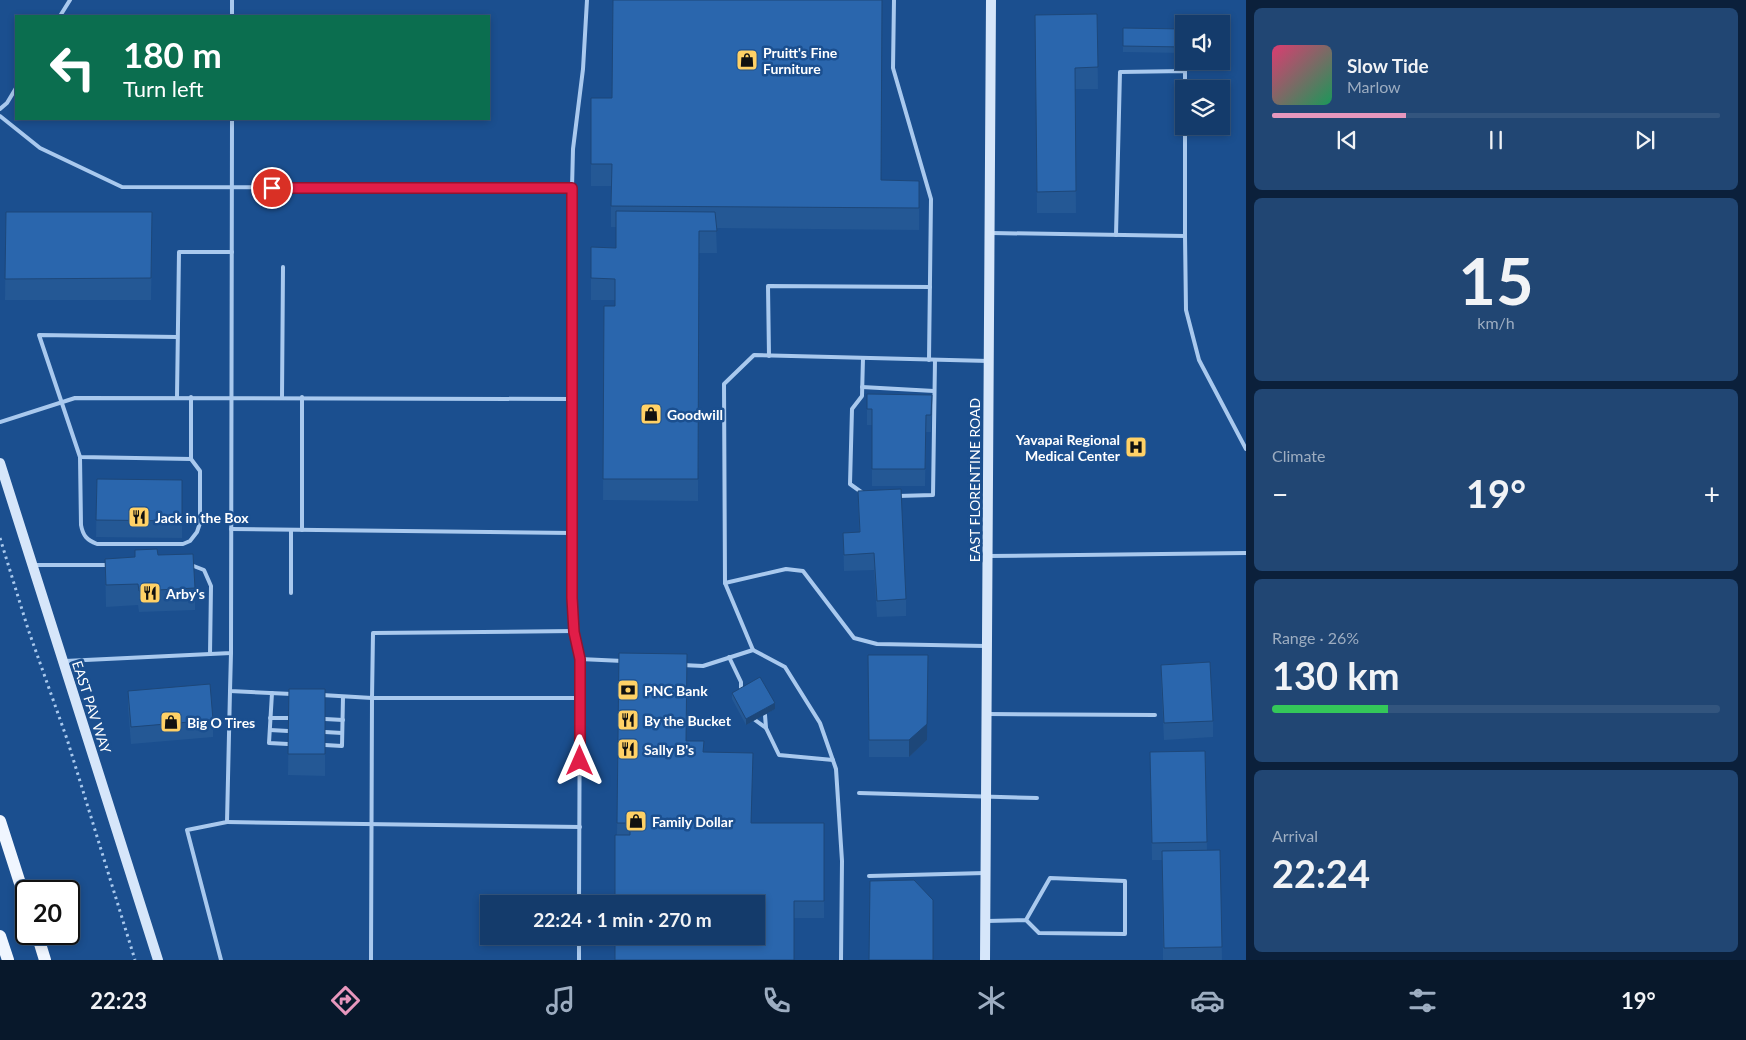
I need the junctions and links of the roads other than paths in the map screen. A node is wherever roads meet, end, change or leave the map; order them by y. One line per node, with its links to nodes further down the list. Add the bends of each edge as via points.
1 (70, 0): 6 (lane)
2 (232, 0): 7 (lane)
3 (587, 0): 15 (lane)
4 (894, 0): 21 (lane, via 893,68 931,199)
5 (990, 0): 16 (street, EAST FLORENTINE ROAD)
6 (61, 15)
7 (232, 15)
8 (1185, 80): 17 (lane, via 1185,72 1120,72)
9 (15, 90): 10 (lane)
10 (0, 109)
11 (0, 116): 14 (lane, via 40,148 122,187)
12 (232, 120): 14 (lane)
13 (1185, 135): 18 (lane)
14 (232, 188): 15 (lane); 19 (lane)
15 (572, 188): 35 (lane)
16 (989, 233): 17 (lane); 27 (street, EAST FLORENTINE ROAD)
17 (1116, 235): 18 (lane)
18 (1185, 236): 38 (lane, via 1186,310 1200,360)
19 (232, 252): 22 (lane, via 178,252); 32 (lane)
20 (282, 267): 33 (lane)
21 (930, 288): 23 (lane, via 768,286); 25 (lane)
22 (177, 336): 30 (lane); 36 (lane, via 39,335)
23 (769, 356): 24 (lane); 53 (lane, via 754,355 724,384)
24 (863, 358): 25 (lane); 28 (lane)
25 (929, 360): 26 (lane)
26 (935, 360): 27 (lane); 29 (lane)
27 (989, 362): 49 (street, EAST FLORENTINE ROAD)
28 (862, 387): 29 (lane); 42 (lane, via 862,396 852,409 850,484)
29 (934, 391): 43 (lane, via 933,495)
30 (177, 397): 31 (lane); 36 (lane, via 75,398)
31 (191, 397): 32 (lane); 40 (lane)
32 (231, 397): 33 (lane); 44 (lane)
33 (282, 397): 34 (lane)
34 (302, 397): 35 (lane); 46 (lane)
35 (572, 399): 47 (lane)
36 (61, 402): 37 (lane); 39 (lane)
37 (0, 422)
38 (1246, 449)
39 (80, 457): 40 (lane); 40 (lane, via 82,533 87,540 97,544 183,544 190,541 200,523 200,472)
40 (191, 459)
41 (0, 463): 50 (street, EAST PAV WAY)
42 (868, 496)
43 (896, 496)
44 (231, 529): 45 (lane); 58 (lane)
45 (291, 530): 46 (lane); 54 (lane)
46 (302, 530): 47 (lane)
47 (572, 533): 55 (lane)
48 (1246, 553): 49 (lane)
49 (988, 556): 56 (street, EAST FLORENTINE ROAD)
50 (32, 565): 51 (lane); 62 (street, EAST PAV WAY)
51 (118, 565)
52 (184, 565): 59 (lane, via 204,570 211,586)
53 (725, 583): 56 (lane, via 786,569 803,571 854,638 877,644); 57 (lane)
54 (291, 594)
55 (574, 632): 61 (lane); 73 (lane, via 373,633)
56 (987, 646): 75 (street, EAST FLORENTINE ROAD)
57 (752, 650): 60 (lane); 90 (lane, via 785,667 820,723)
58 (231, 653): 59 (lane); 67 (lane)
59 (210, 654): 62 (lane)
60 (729, 657): 64 (lane, via 703,666); 65 (lane)
61 (580, 659): 63 (lane); 74 (lane)
62 (63, 661): 109 (street, EAST PAV WAY)
63 (628, 662)
64 (675, 664)
65 (741, 682): 66 (lane); 70 (lane)
66 (746, 685)
67 (230, 691): 68 (lane); 95 (lane)
68 (272, 693): 69 (lane); 78 (lane)
69 (298, 694)
70 (740, 694)
71 (316, 695): 72 (lane)
72 (343, 696): 73 (lane); 81 (lane)
73 (372, 698): 74 (lane); 96 (lane)
74 (580, 698): 97 (lane)
75 (986, 714): 76 (lane); 92 (street, EAST FLORENTINE ROAD)
76 (1155, 714)
77 (765, 715): 83 (lane)
78 (270, 718): 79 (lane); 84 (lane)
79 (289, 718)
80 (325, 719): 81 (lane)
81 (343, 720): 87 (lane)
82 (755, 720): 83 (lane)
83 (766, 728): 90 (lane, via 779,755)
84 (270, 730): 85 (lane); 88 (lane, via 269,743)
85 (288, 731)
86 (325, 732): 87 (lane)
87 (342, 733): 89 (lane, via 342,746)
88 (288, 744)
89 (326, 745)
90 (833, 760): 113 (lane, via 842,862)
91 (859, 793): 92 (lane)
92 (986, 795): 93 (lane); 98 (street, EAST FLORENTINE ROAD)
93 (1037, 798)
94 (0, 820): 100 (main road)
95 (227, 822): 96 (lane); 110 (lane, via 187,830)
96 (372, 825): 97 (lane); 111 (lane)
97 (580, 827): 101 (lane)
98 (985, 873): 99 (lane); 103 (street, EAST FLORENTINE ROAD)
99 (869, 876)
100 (19, 880)
101 (579, 895)
102 (1026, 920): 102 (lane, via 1039,933 1125,934 1126,881 1050,878); 103 (lane)
103 (985, 921): 114 (street, EAST FLORENTINE ROAD)
104 (0, 936): 107 (main road)
105 (40, 945): 108 (main road)
106 (579, 945): 112 (lane)
107 (8, 960)
108 (45, 960)
109 (158, 960)
110 (221, 960)
111 (371, 960)
112 (579, 960)
113 (842, 960)
114 (985, 960)

